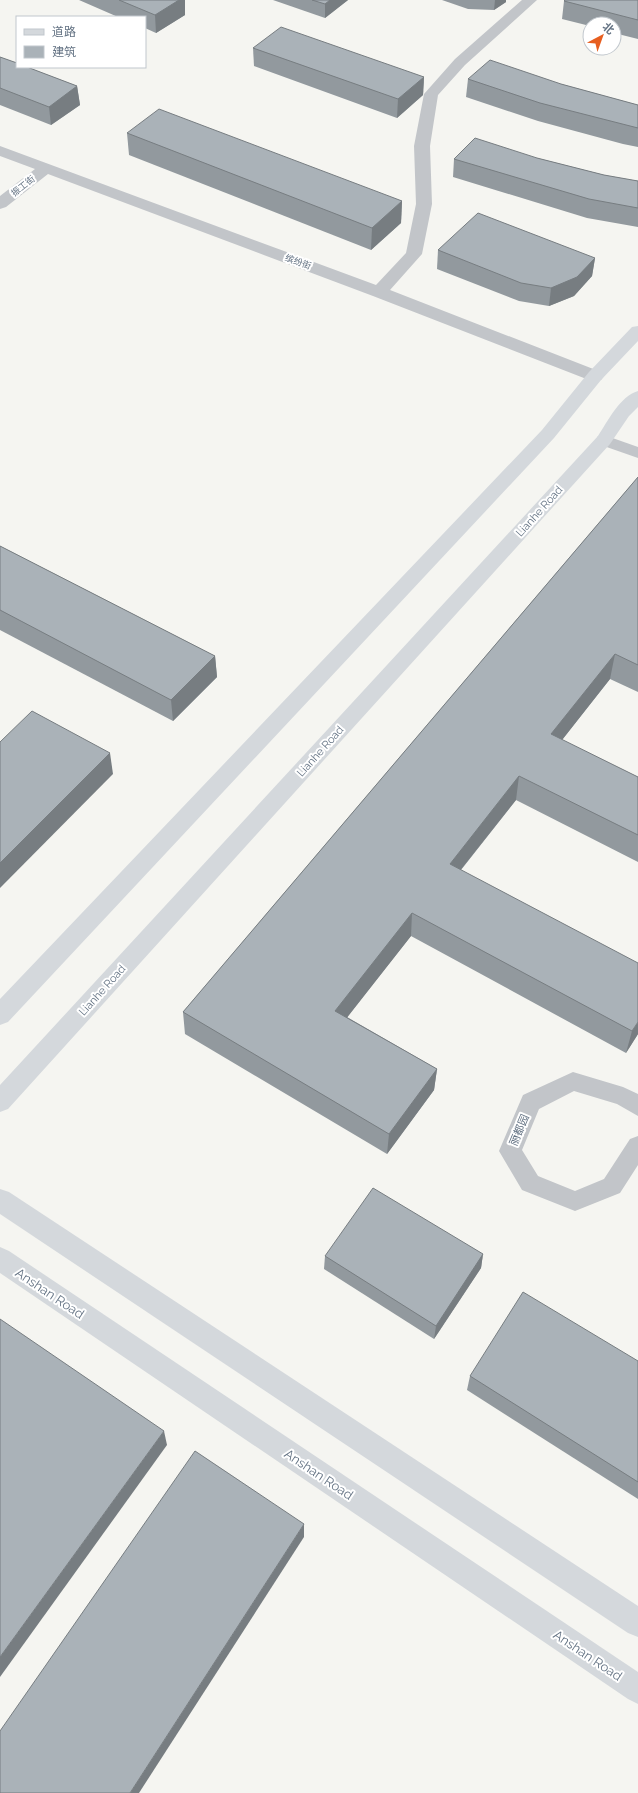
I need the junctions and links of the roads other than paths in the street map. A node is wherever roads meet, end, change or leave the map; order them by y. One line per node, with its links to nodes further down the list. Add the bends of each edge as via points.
1 (530, 0): 5 (street, via 460,62 431,94 422,146 424,204 414,254)
2 (0, 150): 3 (street, 缤纷街)
3 (45, 169): 4 (street, 振工街); 5 (street, 缤纷街)
4 (0, 204)
5 (379, 292): 8 (street, 缤纷街)
6 (638, 326): 8 (street)
7 (638, 331): 8 (main road)
8 (601, 369): 13 (main road, via 548,434)
9 (638, 398): 11 (main road, Lianhe Road, via 623,412)
10 (638, 407): 11 (street)
11 (604, 440): 12 (lane); 14 (main road, Lianhe Road)
12 (638, 453)
13 (0, 1015)
14 (0, 1102)
15 (638, 1106): 16 (lane, 丽都园, via 623,1096 573,1081 530,1102 510,1151 530,1183 575,1201 612,1186)
16 (638, 1146)
17 (0, 1200): 19 (main road)
18 (0, 1259): 20 (main road, Anshan Road)
19 (638, 1623)
20 (638, 1689)

